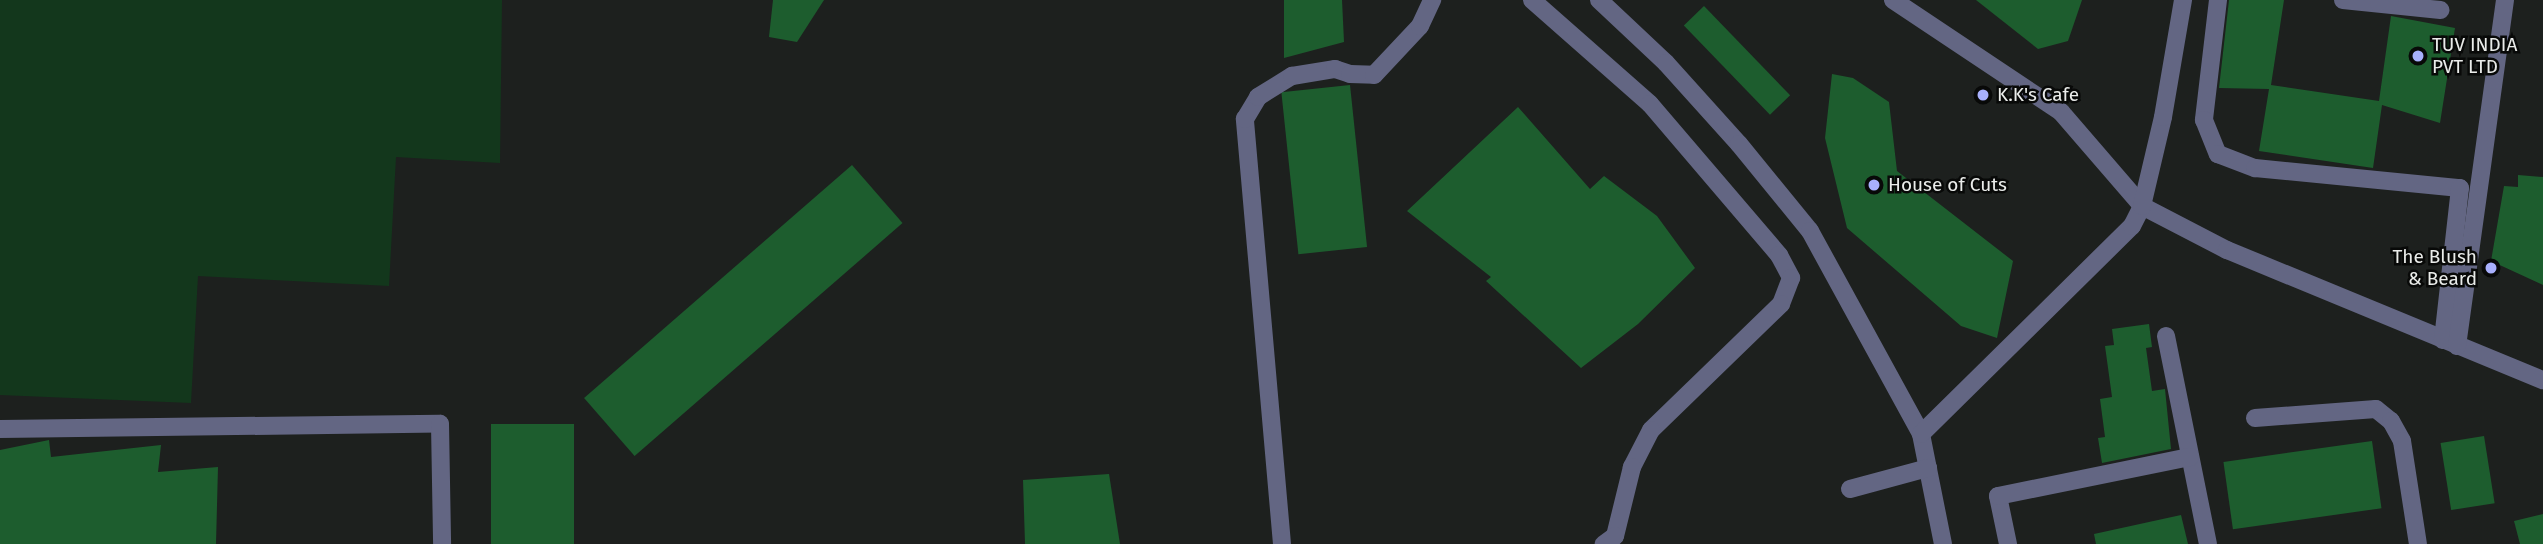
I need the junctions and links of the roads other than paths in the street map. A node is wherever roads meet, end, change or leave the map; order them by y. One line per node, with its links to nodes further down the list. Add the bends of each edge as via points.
1 (1432, 0): 21 (street, via 1420,26 1374,75 1335,69 1292,76 1258,97 1245,119)
2 (1532, 0): 22 (street, via 1650,104 1779,255 1791,278 1781,304 1651,430 1634,460 1615,536)
3 (1599, 0): 16 (street, via 1667,63 1810,231)
4 (1894, 0): 10 (street, via 2061,112)
5 (2183, 0): 10 (street)
6 (2218, 0): 12 (street, via 2204,120 2218,154 2255,167 2460,188)
7 (2343, 0): 9 (street)
8 (2505, 0): 12 (street)
9 (2440, 10)
10 (2142, 206): 12 (street, via 2227,250); 16 (street, via 2132,226)
11 (2166, 337): 17 (street)
12 (2450, 343): 13 (street)
13 (2543, 380)
14 (2255, 418): 26 (street, via 2376,409 2391,421 2402,441)
15 (0, 429): 20 (street, via 440,424)
16 (1921, 434): 18 (street)
17 (2190, 457): 24 (street, via 1998,496); 25 (street)
18 (1928, 468): 19 (street); 23 (street)
19 (1850, 489)
20 (442, 544)
21 (1282, 544)
22 (1604, 544)
23 (1943, 544)
24 (2008, 544)
25 (2208, 544)
26 (2418, 544)

